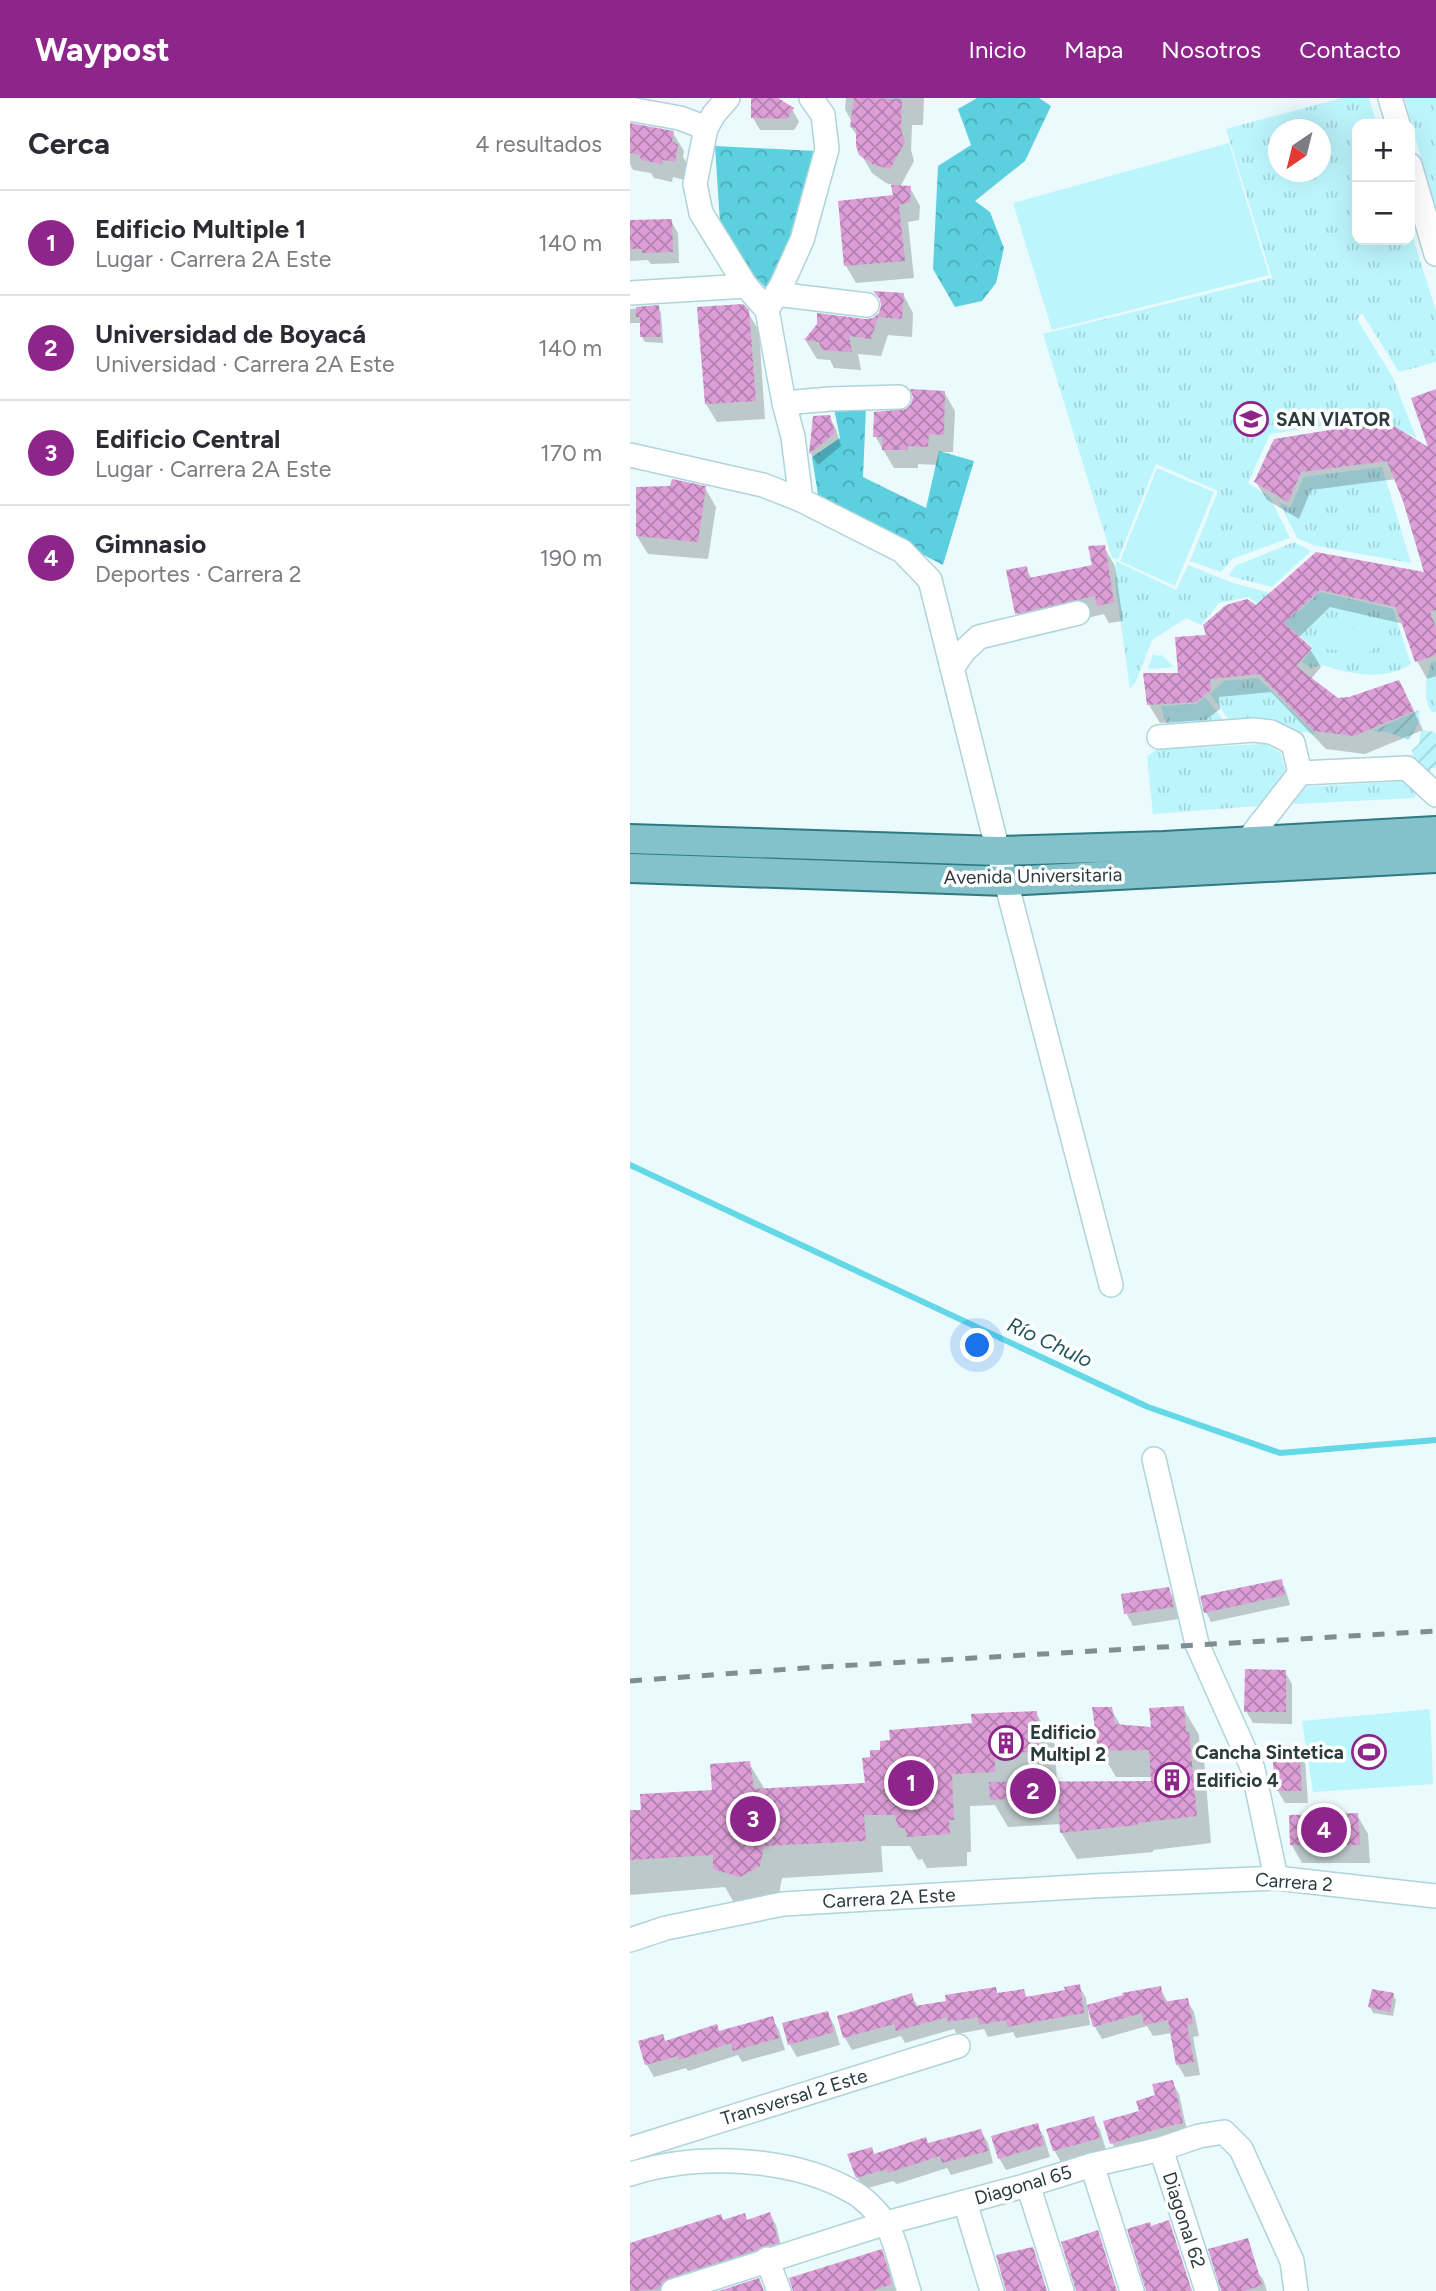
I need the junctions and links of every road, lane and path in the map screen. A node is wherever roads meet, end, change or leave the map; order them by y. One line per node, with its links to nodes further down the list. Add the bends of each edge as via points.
1 (728, 98): 6 (street)
2 (1390, 98): 5 (street)
3 (815, 100): 11 (street, via 823,115 827,149 802,240)
4 (631, 109): 6 (street)
5 (1396, 119)
6 (706, 128): 9 (street, via 695,184 701,213)
7 (1415, 182): 8 (street)
8 (1436, 254)
9 (746, 286): 10 (street); 11 (street)
10 (630, 293)
11 (772, 302): 12 (street); 14 (street)
12 (867, 306)
13 (899, 397): 14 (street)
14 (784, 403): 16 (street)
15 (630, 455): 16 (street, via 763,485)
16 (801, 500): 18 (street, via 902,551 930,580)
17 (1078, 613): 18 (street, via 979,637)
18 (952, 668): 25 (street)
19 (1159, 737): 20 (street, via 1271,732 1293,743)
20 (1300, 773): 21 (street, via 1407,768); 24 (street)
21 (1436, 795)
22 (1436, 831): 24 (main road, Avenida Universitaria)
23 (630, 839): 25 (main road, Avenida Universitaria)
24 (1247, 841): 25 (main road, Avenida Universitaria)
25 (998, 851): 28 (street)
26 (1436, 858): 28 (main road, Avenida Universitaria)
27 (630, 868): 28 (main road, Avenida Universitaria)
28 (1006, 881): 29 (street)
29 (1111, 1285)
30 (1154, 1459): 31 (street, via 1197,1644 1253,1769)
31 (1276, 1878): 32 (street, Carrera 2); 33 (street, Carrera 2)
32 (1152, 1885): 34 (street, Carrera 2A Este, via 783,1904)
33 (1436, 1896)
34 (630, 1940)
35 (958, 2046): 36 (street, Transversal 2 Este)
36 (630, 2149)
37 (1161, 2149): 38 (street, Diagonal 65); 50 (street, Diagonal 62); 51 (street, Diagonal 65, via 1224,2132 1241,2149 1292,2262)
38 (1092, 2165): 40 (street, Diagonal 65); 49 (street)
39 (630, 2174): 42 (street, via 692,2162 777,2166 855,2192)
40 (1028, 2185): 41 (street, Diagonal 65); 48 (street)
41 (965, 2202): 42 (street, Diagonal 65); 47 (street)
42 (886, 2223): 43 (street, Diagonal 65); 46 (street)
43 (767, 2259): 44 (street, Diagonal 65); 45 (street)
44 (673, 2291)
45 (779, 2291)
46 (909, 2291)
47 (992, 2291)
48 (1062, 2291)
49 (1132, 2291)
50 (1207, 2291)
51 (1296, 2291)

